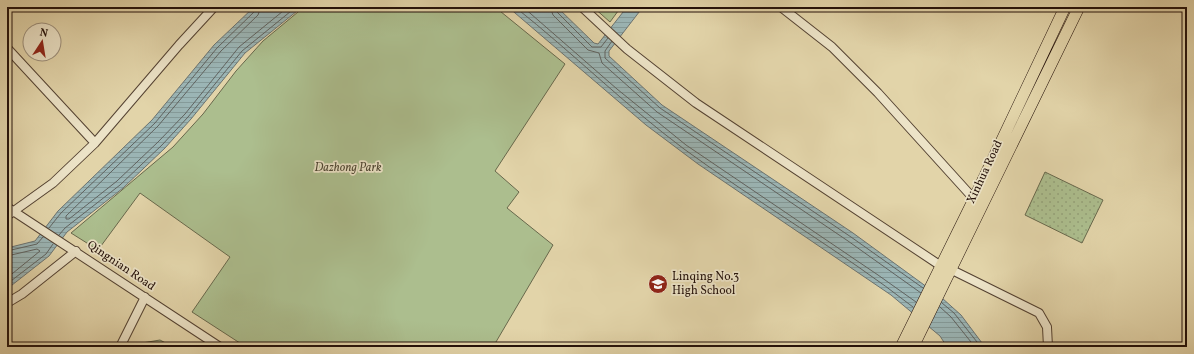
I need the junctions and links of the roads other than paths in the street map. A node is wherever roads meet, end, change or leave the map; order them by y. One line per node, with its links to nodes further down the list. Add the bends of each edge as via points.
1 (214, 7): 7 (street, via 179,44)
2 (582, 7): 14 (street, via 627,49 696,104)
3 (780, 7): 8 (street, via 832,47)
4 (1066, 7): 8 (main road, Xinhua Road)
5 (1079, 7): 13 (main road, Xinhua Road)
6 (7, 48): 7 (street)
7 (95, 144): 10 (street, via 53,183)
8 (974, 199): 14 (main road, Xinhua Road)
9 (7, 207): 10 (street, Qingnian Road)
10 (15, 212): 11 (street); 12 (street, Qingnian Road)
11 (7, 216)
12 (76, 251): 15 (street, Qingnian Road); 16 (street)
13 (952, 270): 20 (main road, Xinhua Road); 21 (street, via 1039,313 1047,327)
14 (938, 271): 19 (main road, Xinhua Road)
15 (145, 297): 17 (street); 18 (street, Qingnian Road)
16 (7, 303)
17 (120, 347)
18 (220, 347)
19 (901, 347)
20 (913, 347)
21 (1048, 347)

